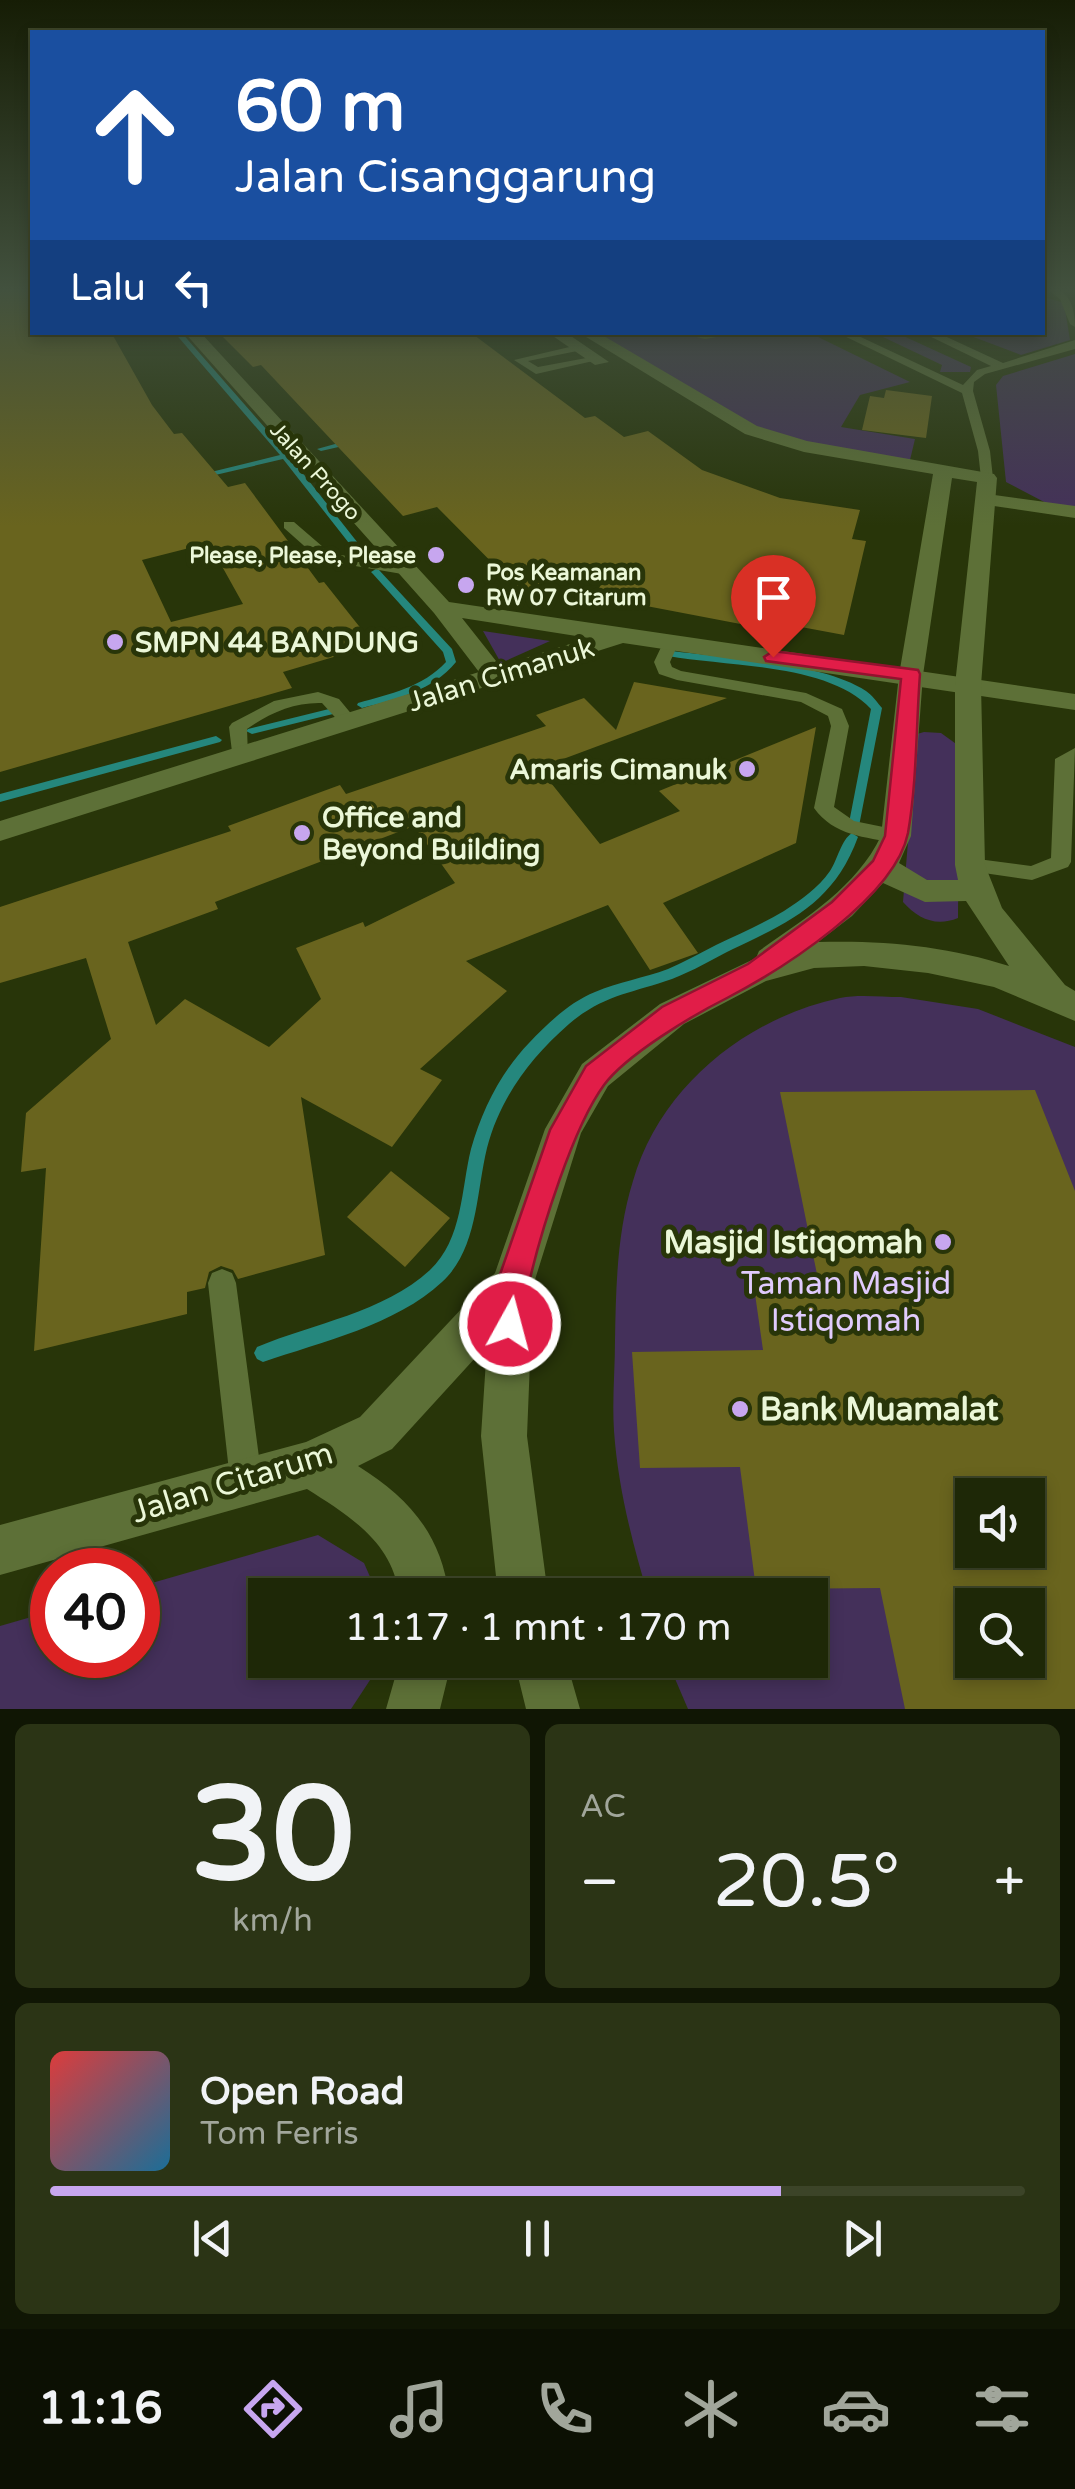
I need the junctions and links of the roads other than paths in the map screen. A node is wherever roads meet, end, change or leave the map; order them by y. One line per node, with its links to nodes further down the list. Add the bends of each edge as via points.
1 (223, 367): 17 (street, Jalan Progo)
2 (529, 367): 3 (lane)
3 (558, 367)
4 (609, 367): 9 (street)
5 (639, 367): 8 (street)
6 (917, 367): 10 (lane)
7 (998, 367): 10 (lane, via 974,376)
8 (654, 374): 9 (street); 13 (street, via 776,439)
9 (629, 380): 11 (street)
10 (967, 391): 14 (lane)
11 (656, 397)
12 (713, 430): 13 (street, via 773,453)
13 (942, 479): 14 (street); 21 (street)
14 (987, 491): 15 (street); 23 (street)
15 (1075, 512)
16 (289, 524): 17 (lane, via 325,557)
17 (408, 571): 18 (street, Jalan Progo)
18 (442, 608): 19 (street); 22 (street, Jalan Progo)
19 (618, 638): 20 (street, Jalan Cimanuk); 22 (street, Jalan Cimanuk)
20 (670, 644): 21 (street, Jalan Cimanuk); 27 (lane, via 662,662 676,675 806,698 836,713 840,726 824,808 842,826)
21 (911, 674): 23 (street, Jalan Cimanuk); 27 (street)
22 (495, 676): 26 (street, Jalan Cimanuk)
23 (968, 685): 24 (street, Jalan Cimanuk); 29 (street)
24 (1075, 702)
25 (1075, 754): 29 (lane, via 1064,759 1061,862 1032,873)
26 (0, 831)
27 (896, 836): 28 (street)
28 (882, 866): 29 (street, via 921,892 950,896); 30 (street, via 841,908)
29 (972, 876): 31 (street, via 1016,950)
30 (756, 971): 31 (street, via 814,955 864,953 996,974); 33 (street, via 672,1014 595,1074 564,1130)
31 (1064, 1001)
32 (222, 1283): 35 (lane)
33 (512, 1286): 34 (street, Jalan Citarum, via 376,1433); 38 (street, via 504,1436)
34 (311, 1464): 35 (street, Jalan Citarum); 37 (street, via 379,1507 420,1563)
35 (246, 1480): 36 (street, Jalan Citarum)
36 (0, 1550)
37 (422, 1578)
38 (521, 1578)
39 (421, 1678): 41 (street)
40 (545, 1678): 42 (street)
41 (413, 1709)
42 (553, 1709)

